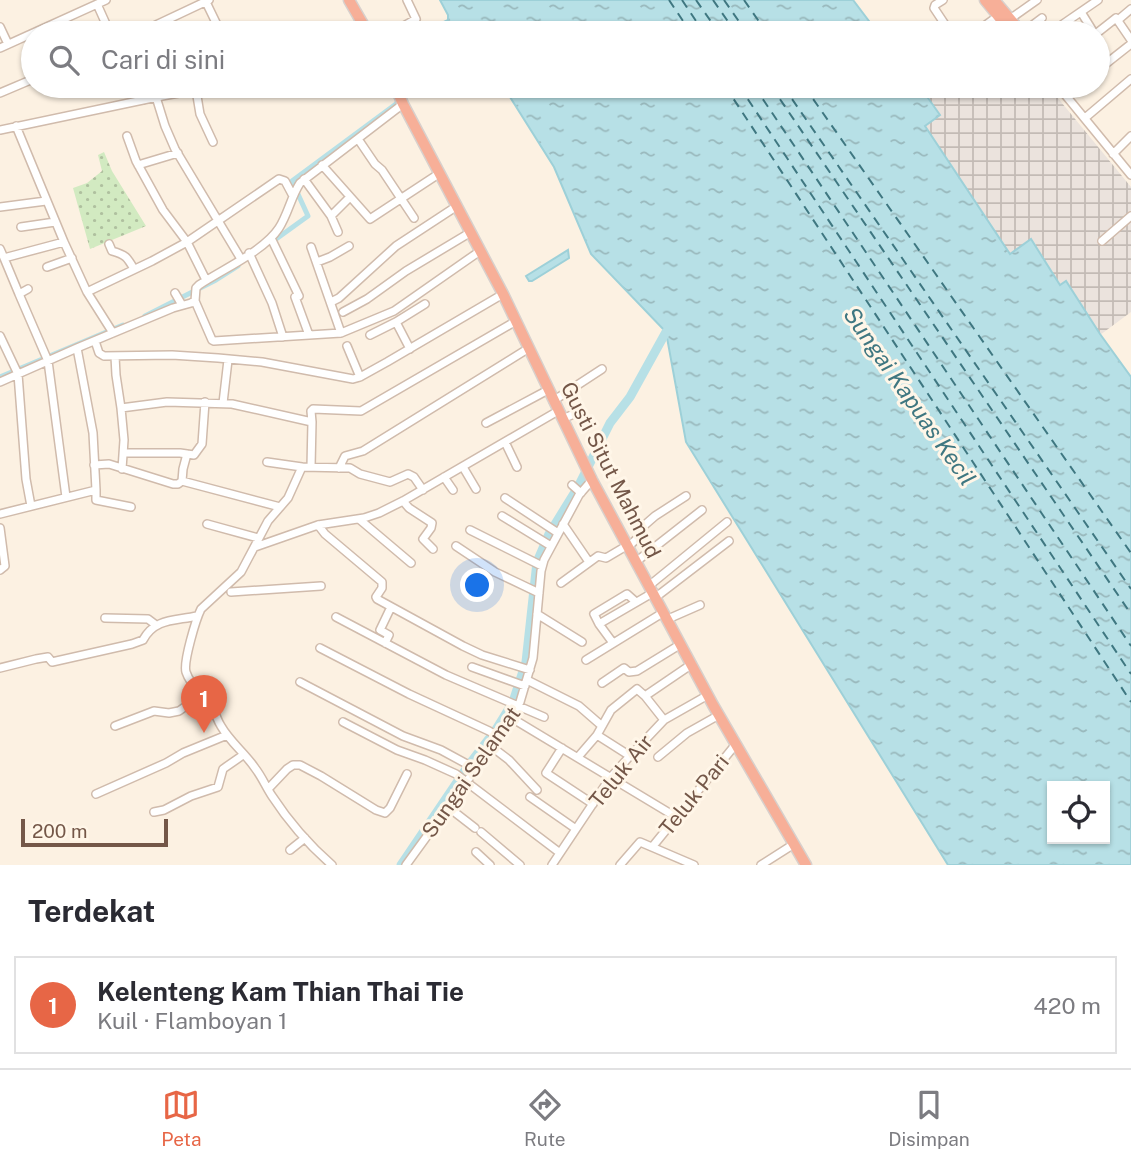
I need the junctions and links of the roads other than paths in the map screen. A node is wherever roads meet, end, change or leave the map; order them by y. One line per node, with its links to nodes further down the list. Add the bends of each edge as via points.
1 (106, 0): 10 (street)
2 (349, 0): 21 (highway)
3 (407, 0): 22 (street, via 416,19)
4 (943, 0): 23 (street, via 934,8)
5 (985, 0): 13 (highway)
6 (994, 0): 15 (highway)
7 (1037, 0): 15 (street)
8 (1098, 0): 12 (street)
9 (207, 1): 19 (street); 20 (street)
10 (97, 4): 17 (street); 18 (street)
11 (1131, 9): 16 (street)
12 (1081, 12): 27 (street); 28 (street)
13 (998, 16): 24 (street); 25 (highway)
14 (1042, 18): 26 (street)
15 (1010, 19)
16 (1118, 20): 29 (street); 32 (street)
17 (59, 21)
18 (105, 21)
19 (164, 21)
20 (216, 21)
21 (360, 21)
22 (412, 21)
23 (943, 21)
24 (991, 21)
25 (1002, 21)
26 (1038, 21)
27 (1068, 21)
28 (1087, 21)
29 (1110, 22)
30 (0, 27): 33 (street)
31 (21, 38): 33 (street)
32 (1130, 38): 34 (street)
33 (4, 46)
34 (1110, 58)
35 (1131, 79): 38 (street)
36 (21, 84): 37 (street)
37 (0, 93)
38 (1110, 97)
39 (152, 98): 45 (street)
40 (156, 98): 54 (street)
41 (197, 98): 53 (street)
42 (400, 98): 46 (highway, Gusti Situt Mahmud)
43 (1068, 98): 47 (street)
44 (1109, 98): 47 (street)
45 (144, 100): 48 (street)
46 (403, 104): 52 (street); 59 (highway, Gusti Situt Mahmud)
47 (1085, 118): 55 (street)
48 (16, 126): 49 (street); 64 (street)
49 (0, 130)
50 (127, 136): 56 (street)
51 (1131, 136): 55 (street)
52 (358, 139): 57 (street); 63 (street)
53 (213, 142)
54 (178, 153): 56 (street); 70 (street)
55 (1113, 153): 58 (street)
56 (138, 165): 78 (street)
57 (322, 165): 60 (street); 62 (street)
58 (1129, 170)
59 (440, 173): 63 (street); 65 (highway, Gusti Situt Mahmud)
60 (302, 181): 61 (street); 67 (street)
61 (293, 195): 70 (street, via 279,179); 76 (street)
62 (350, 197): 63 (street, via 370,219); 67 (street)
63 (401, 198): 69 (street)
64 (46, 201): 66 (street); 71 (street)
65 (457, 206): 74 (highway, Gusti Situt Mahmud); 97 (street, via 396,246)
66 (0, 207)
67 (331, 216): 73 (street)
68 (1131, 216): 75 (street)
69 (414, 218)
70 (217, 220): 78 (street); 87 (street)
71 (55, 222): 72 (street); 77 (street)
72 (21, 228)
73 (338, 232)
74 (471, 232): 83 (highway, Gusti Situt Mahmud); 99 (street)
75 (1102, 240)
76 (273, 241): 84 (street); 104 (street, via 299,296 295,297)
77 (64, 242): 85 (street); 86 (street)
78 (187, 242): 90 (street); 91 (street)
79 (109, 244): 90 (street, via 112,251 127,257)
80 (349, 246): 88 (street)
81 (312, 247): 88 (street)
82 (0, 249): 85 (street)
83 (480, 251): 96 (highway, Gusti Situt Mahmud); 103 (street, via 394,311)
84 (249, 253): 87 (street); 107 (street)
85 (4, 258): 94 (street)
86 (72, 258): 89 (street); 93 (street)
87 (241, 259): 91 (street)
88 (317, 262): 97 (street)
89 (47, 267)
90 (134, 270): 93 (street)
91 (206, 280): 95 (street)
92 (28, 289): 94 (street)
93 (88, 292): 102 (street)
94 (19, 294): 114 (street)
95 (196, 294): 102 (street, via 191,303 179,299); 107 (street, via 212,341)
96 (503, 294): 100 (highway, Gusti Situt Mahmud); 112 (street)
97 (331, 302): 103 (street)
98 (425, 304): 101 (street)
99 (343, 312)
100 (516, 321): 111 (highway, Gusti Situt Mahmud); 125 (street, via 361,411 314,409)
101 (396, 322): 105 (street); 112 (street)
102 (112, 331): 108 (street)
103 (341, 333): 104 (street)
104 (309, 335): 107 (street)
105 (370, 335)
106 (0, 336): 117 (street)
107 (283, 337)
108 (95, 341): 110 (street); 113 (street, via 102,356)
109 (347, 346): 118 (street)
110 (77, 348): 114 (street); 131 (street, via 93,433)
111 (529, 348): 122 (highway, Gusti Situt Mahmud); 135 (street, via 363,451 345,456)
112 (410, 349): 118 (street)
113 (116, 356): 115 (street); 123 (street)
114 (47, 358): 117 (street); 145 (street)
115 (228, 360): 118 (street); 121 (street)
116 (602, 369): 122 (street)
117 (18, 372): 119 (street); 148 (street)
118 (360, 377)
119 (0, 382)
120 (201, 402): 121 (street); 123 (street); 129 (street, via 202,444 194,455)
121 (223, 404): 125 (street)
122 (555, 405): 124 (street); 126 (street); 127 (street); 138 (highway, Gusti Situt Mahmud)
123 (121, 408): 128 (street)
124 (579, 412)
125 (312, 422): 132 (street)
126 (486, 423)
127 (505, 442): 133 (street); 134 (street)
128 (124, 453): 129 (street); 136 (street)
129 (187, 454): 139 (street)
130 (267, 462): 132 (street)
131 (94, 465): 136 (street); 142 (street)
132 (307, 467): 135 (street); 150 (street)
133 (463, 467): 137 (street); 141 (street)
134 (517, 467)
135 (340, 468): 140 (street, via 390,482 408,474)
136 (122, 469): 139 (street, via 173,484)
137 (444, 477): 140 (street); 143 (street)
138 (591, 478): 157 (street, Sungai Selamat, via 577,488); 166 (highway, Gusti Situt Mahmud)
139 (182, 481): 150 (street)
140 (423, 489): 147 (street)
141 (476, 489)
142 (96, 490): 145 (street); 149 (street, via 95,500)
143 (453, 490)
144 (686, 496): 166 (street, via 654,516)
145 (66, 497): 148 (street)
146 (505, 498): 161 (street)
147 (403, 501): 154 (street); 168 (street, via 432,523 423,540)
148 (31, 506): 152 (street)
149 (131, 507)
150 (280, 507): 162 (street)
151 (702, 510): 169 (street)
152 (0, 513)
153 (502, 516): 164 (street)
154 (359, 519): 158 (street); 171 (street)
155 (727, 522): 178 (street)
156 (207, 524): 162 (street)
157 (563, 524): 161 (street, Sungai Selamat); 170 (street)
158 (318, 525): 167 (street); 180 (street, via 382,582 376,598)
159 (0, 528): 173 (street, via 5,566)
160 (470, 530): 172 (street)
161 (555, 530): 164 (street, Sungai Selamat)
162 (258, 538): 167 (street)
163 (730, 541): 178 (street)
164 (547, 543): 172 (street, Sungai Selamat)
165 (456, 546): 177 (street)
166 (629, 546): 169 (highway, Gusti Situt Mahmud); 170 (street)
167 (255, 547): 176 (street)
168 (433, 549)
169 (637, 561): 178 (highway, Gusti Situt Mahmud)
170 (589, 562): 174 (street)
171 (411, 563)
172 (538, 564): 177 (street, Sungai Selamat)
173 (0, 570)
174 (561, 583)
175 (321, 586): 176 (street)
176 (230, 591): 183 (street, via 212,598)
177 (535, 591): 181 (street, Sungai Selamat)
178 (653, 592): 182 (highway, Gusti Situt Mahmud); 189 (street, via 599,624)
179 (700, 605): 182 (street)
180 (391, 607): 188 (street, via 380,630 389,635); 196 (street, via 482,655)
181 (537, 614): 187 (street); 196 (street, Sungai Selamat, via 534,649)
182 (666, 615): 189 (street); 190 (highway, Gusti Situt Mahmud)
183 (197, 617): 186 (street); 200 (street, via 186,660 187,673)
184 (336, 617): 188 (street)
185 (105, 618): 186 (street, via 148,619)
186 (156, 625): 195 (street, via 141,642 52,662 48,657)
187 (582, 642)
188 (385, 643): 203 (street)
189 (613, 643): 192 (street)
190 (681, 644): 193 (highway, Gusti Situt Mahmud); 198 (street, via 637,671 624,668)
191 (320, 648): 211 (street)
192 (586, 660)
193 (692, 664): 201 (highway, Gusti Situt Mahmud); 202 (street)
194 (472, 667): 199 (street)
195 (0, 668)
196 (525, 668): 199 (street, Sungai Selamat)
197 (300, 682): 221 (street, via 402,736)
198 (602, 683)
199 (523, 684): 203 (street, Sungai Selamat); 210 (street, via 579,706)
200 (198, 691): 209 (street, via 179,710 154,711); 212 (street)
201 (708, 695): 204 (highway, Gusti Situt Mahmud); 207 (street, Teluk Air)
202 (645, 696): 207 (street); 210 (street, via 636,690 611,710)
203 (513, 704): 205 (street); 206 (street, Sungai Selamat)
204 (719, 715): 214 (highway, Gusti Situt Mahmud); 220 (street)
205 (544, 717)
206 (510, 718): 211 (street, Sungai Selamat); 216 (street)
207 (664, 720): 218 (street, Teluk Air)
208 (342, 722): 223 (street)
209 (115, 726)
210 (602, 726): 213 (street)
211 (495, 734): 215 (street, Sungai Selamat)
212 (227, 735): 217 (street); 227 (street)
213 (597, 735): 218 (street); 219 (street)
214 (736, 744): 232 (street, Teluk Pari); 235 (highway, Gusti Situt Mahmud)
215 (492, 747): 221 (street, Sungai Selamat); 226 (street)
216 (562, 748): 219 (street); 229 (street, via 545,773)
217 (243, 755): 225 (street); 231 (street, via 223,769 218,787)
218 (630, 756): 224 (street, Teluk Air)
219 (578, 757): 224 (street)
220 (658, 757)
221 (471, 765): 223 (street, Sungai Selamat)
222 (407, 775): 225 (street, via 384,813 297,765)
223 (462, 778): 230 (street, Sungai Selamat); 239 (street)
224 (610, 778): 229 (street, Teluk Air); 232 (street)
225 (268, 789): 234 (street)
226 (537, 790)
227 (96, 794)
228 (530, 797): 233 (street)
229 (593, 804): 233 (street, Teluk Air)
230 (448, 807): 241 (street, Sungai Selamat); 243 (street)
231 (154, 812)
232 (676, 817): 236 (street, Teluk Pari)
233 (576, 829): 239 (street, Teluk Air)
234 (305, 838): 237 (street); 240 (street)
235 (794, 844): 247 (street); 248 (highway, Gusti Situt Mahmud)
236 (653, 846): 245 (street, Teluk Pari, via 639,842); 246 (street)
237 (290, 850)
238 (476, 852): 242 (street)
239 (561, 853): 244 (street, Teluk Air)
240 (328, 864)
241 (406, 865)
242 (490, 865)
243 (520, 865)
244 (552, 865)
245 (620, 865)
246 (694, 865)
247 (761, 865)
248 (806, 865)

